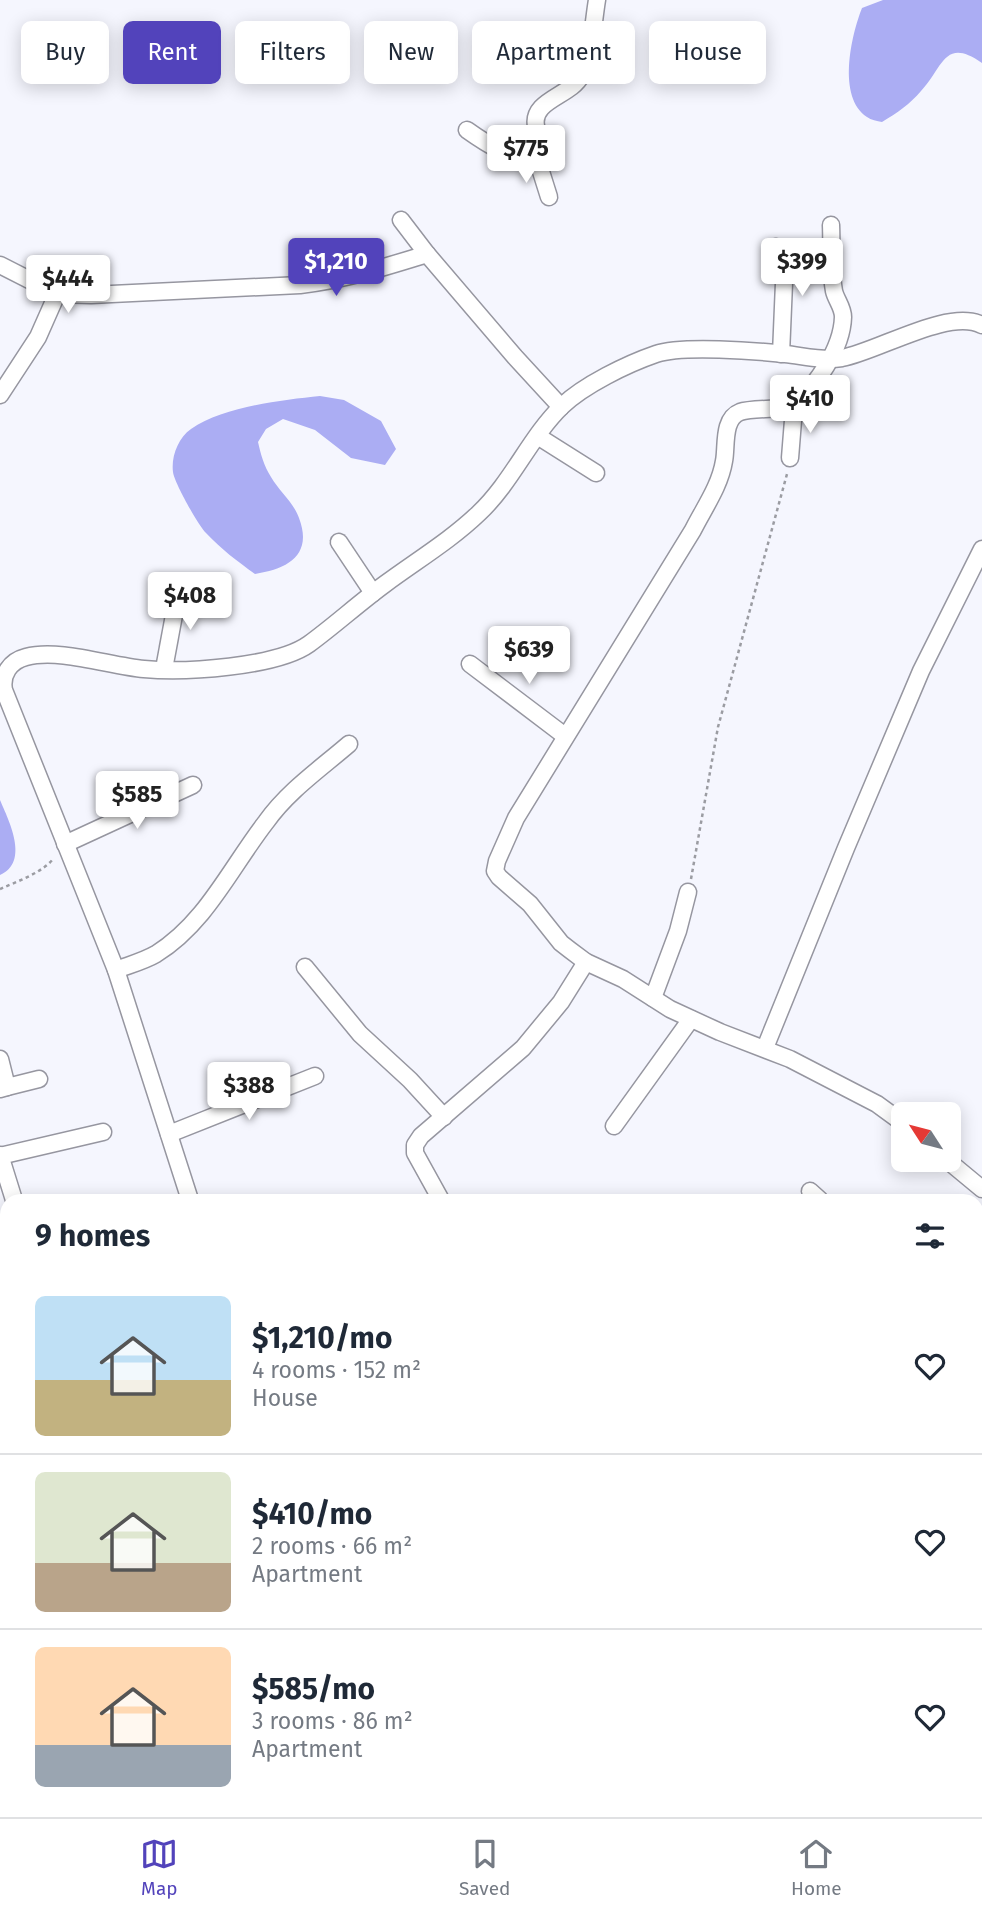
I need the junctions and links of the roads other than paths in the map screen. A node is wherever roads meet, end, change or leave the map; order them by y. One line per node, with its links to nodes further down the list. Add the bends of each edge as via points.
1 (597, 0): 3 (street, via 580,78 536,113 544,152)
2 (467, 130): 3 (street, via 523,161)
3 (538, 162): 4 (street)
4 (549, 197)
5 (401, 220): 8 (street)
6 (831, 225): 13 (street, via 835,294 843,318)
7 (776, 247): 12 (street, via 784,283)
8 (427, 254): 10 (street, via 373,271 299,285); 15 (street)
9 (0, 265): 10 (street)
10 (57, 294): 14 (street, via 32,348)
11 (982, 325): 13 (street, via 949,322 866,352)
12 (781, 354): 13 (street); 15 (street, via 684,350 656,354 602,379)
13 (829, 359): 16 (street)
14 (0, 395)
15 (561, 407): 17 (street)
16 (794, 408): 18 (street); 27 (street, via 739,412 731,420 718,482 693,530)
17 (538, 437): 19 (street); 23 (street, via 476,516)
18 (790, 458)
19 (596, 473)
20 (339, 542): 23 (street)
21 (982, 549): 37 (street, via 921,671)
22 (179, 588): 25 (street)
23 (373, 593): 25 (street, via 287,656)
24 (470, 664): 27 (street)
25 (164, 669): 26 (street, via 50,655 27,656)
26 (2, 671): 30 (street, via 5,690)
27 (565, 736): 32 (street, via 511,827 495,871 530,904 561,943)
28 (349, 744): 34 (street, via 266,821 211,903 179,936 155,955)
29 (193, 785): 30 (street)
30 (65, 844): 34 (street)
31 (688, 892): 35 (street)
32 (586, 962): 35 (street); 43 (street, via 523,1048)
33 (305, 967): 43 (street, via 360,1034)
34 (116, 970): 46 (street)
35 (653, 998): 36 (street)
36 (691, 1018): 37 (street); 44 (street)
37 (765, 1048): 42 (street)
38 (0, 1059): 41 (street)
39 (315, 1076): 46 (street)
40 (39, 1079): 41 (street)
41 (3, 1088)
42 (891, 1114)
43 (444, 1117): 52 (street, via 415,1145)
44 (614, 1126)
45 (103, 1132): 47 (street)
46 (169, 1134): 51 (street)
47 (0, 1155): 50 (street)
48 (961, 1172): 49 (street)
49 (982, 1189)
50 (12, 1194)
51 (188, 1194)
52 (438, 1194)

